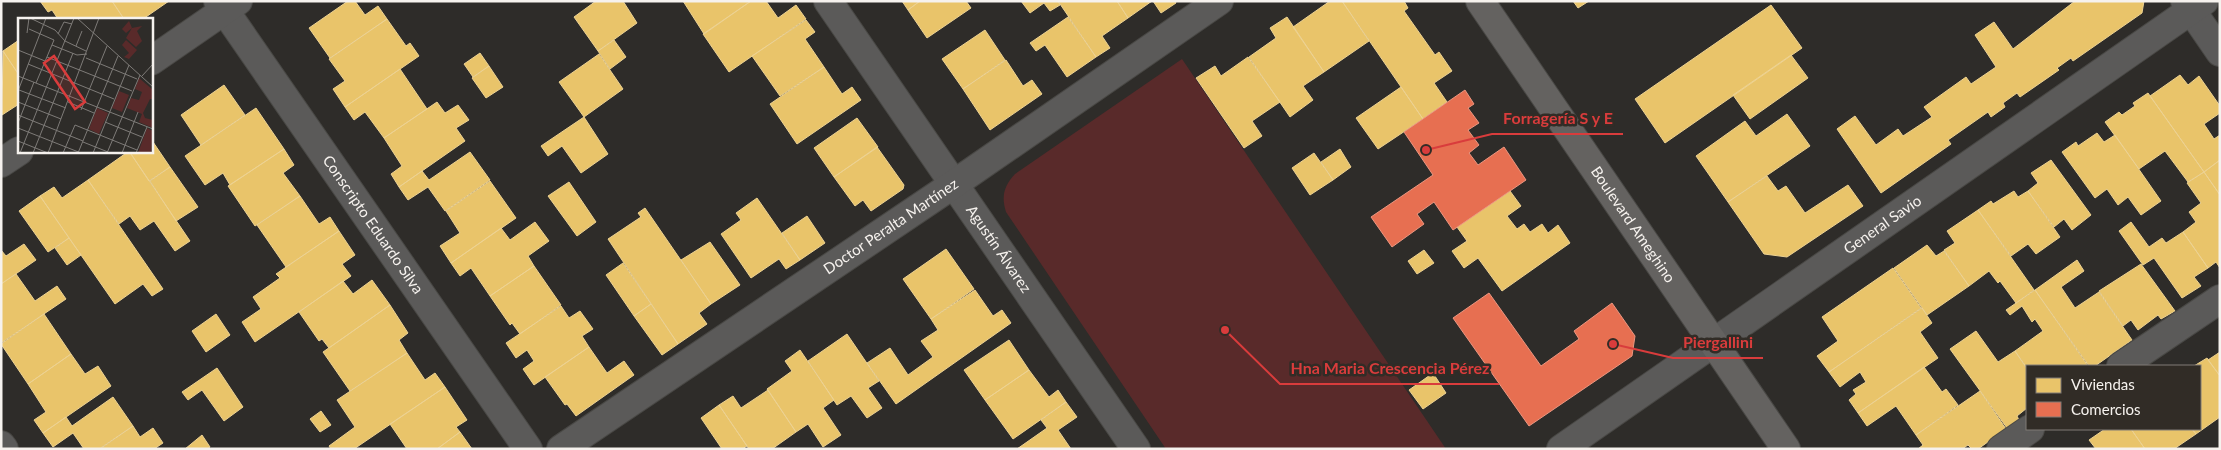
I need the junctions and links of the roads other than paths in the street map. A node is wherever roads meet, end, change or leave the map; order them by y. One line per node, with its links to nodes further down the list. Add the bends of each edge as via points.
1 (828, 1): 10 (street, Agustín Álvarez)
2 (1219, 1): 10 (street, Doctor Peralta Martínez)
3 (1480, 1): 12 (main road, Boulevard Ameghino)
4 (227, 4): 7 (street); 17 (street, Conscripto Eduardo Silva)
5 (2193, 4): 6 (street); 12 (street, General Savio)
6 (2220, 52)
7 (152, 60)
8 (18, 152): 9 (street)
9 (1, 163)
10 (954, 184): 18 (street, Doctor Peralta Martínez); 19 (street, Agustín Álvarez)
11 (2220, 299): 13 (street)
12 (1714, 343): 20 (street, General Savio); 21 (main road, Boulevard Ameghino)
13 (2122, 365)
14 (2029, 430): 22 (street)
15 (1, 445): 16 (street)
16 (4, 449)
17 (528, 449)
18 (561, 449)
19 (1136, 449)
20 (1561, 449)
21 (1786, 449)
22 (2001, 449)

